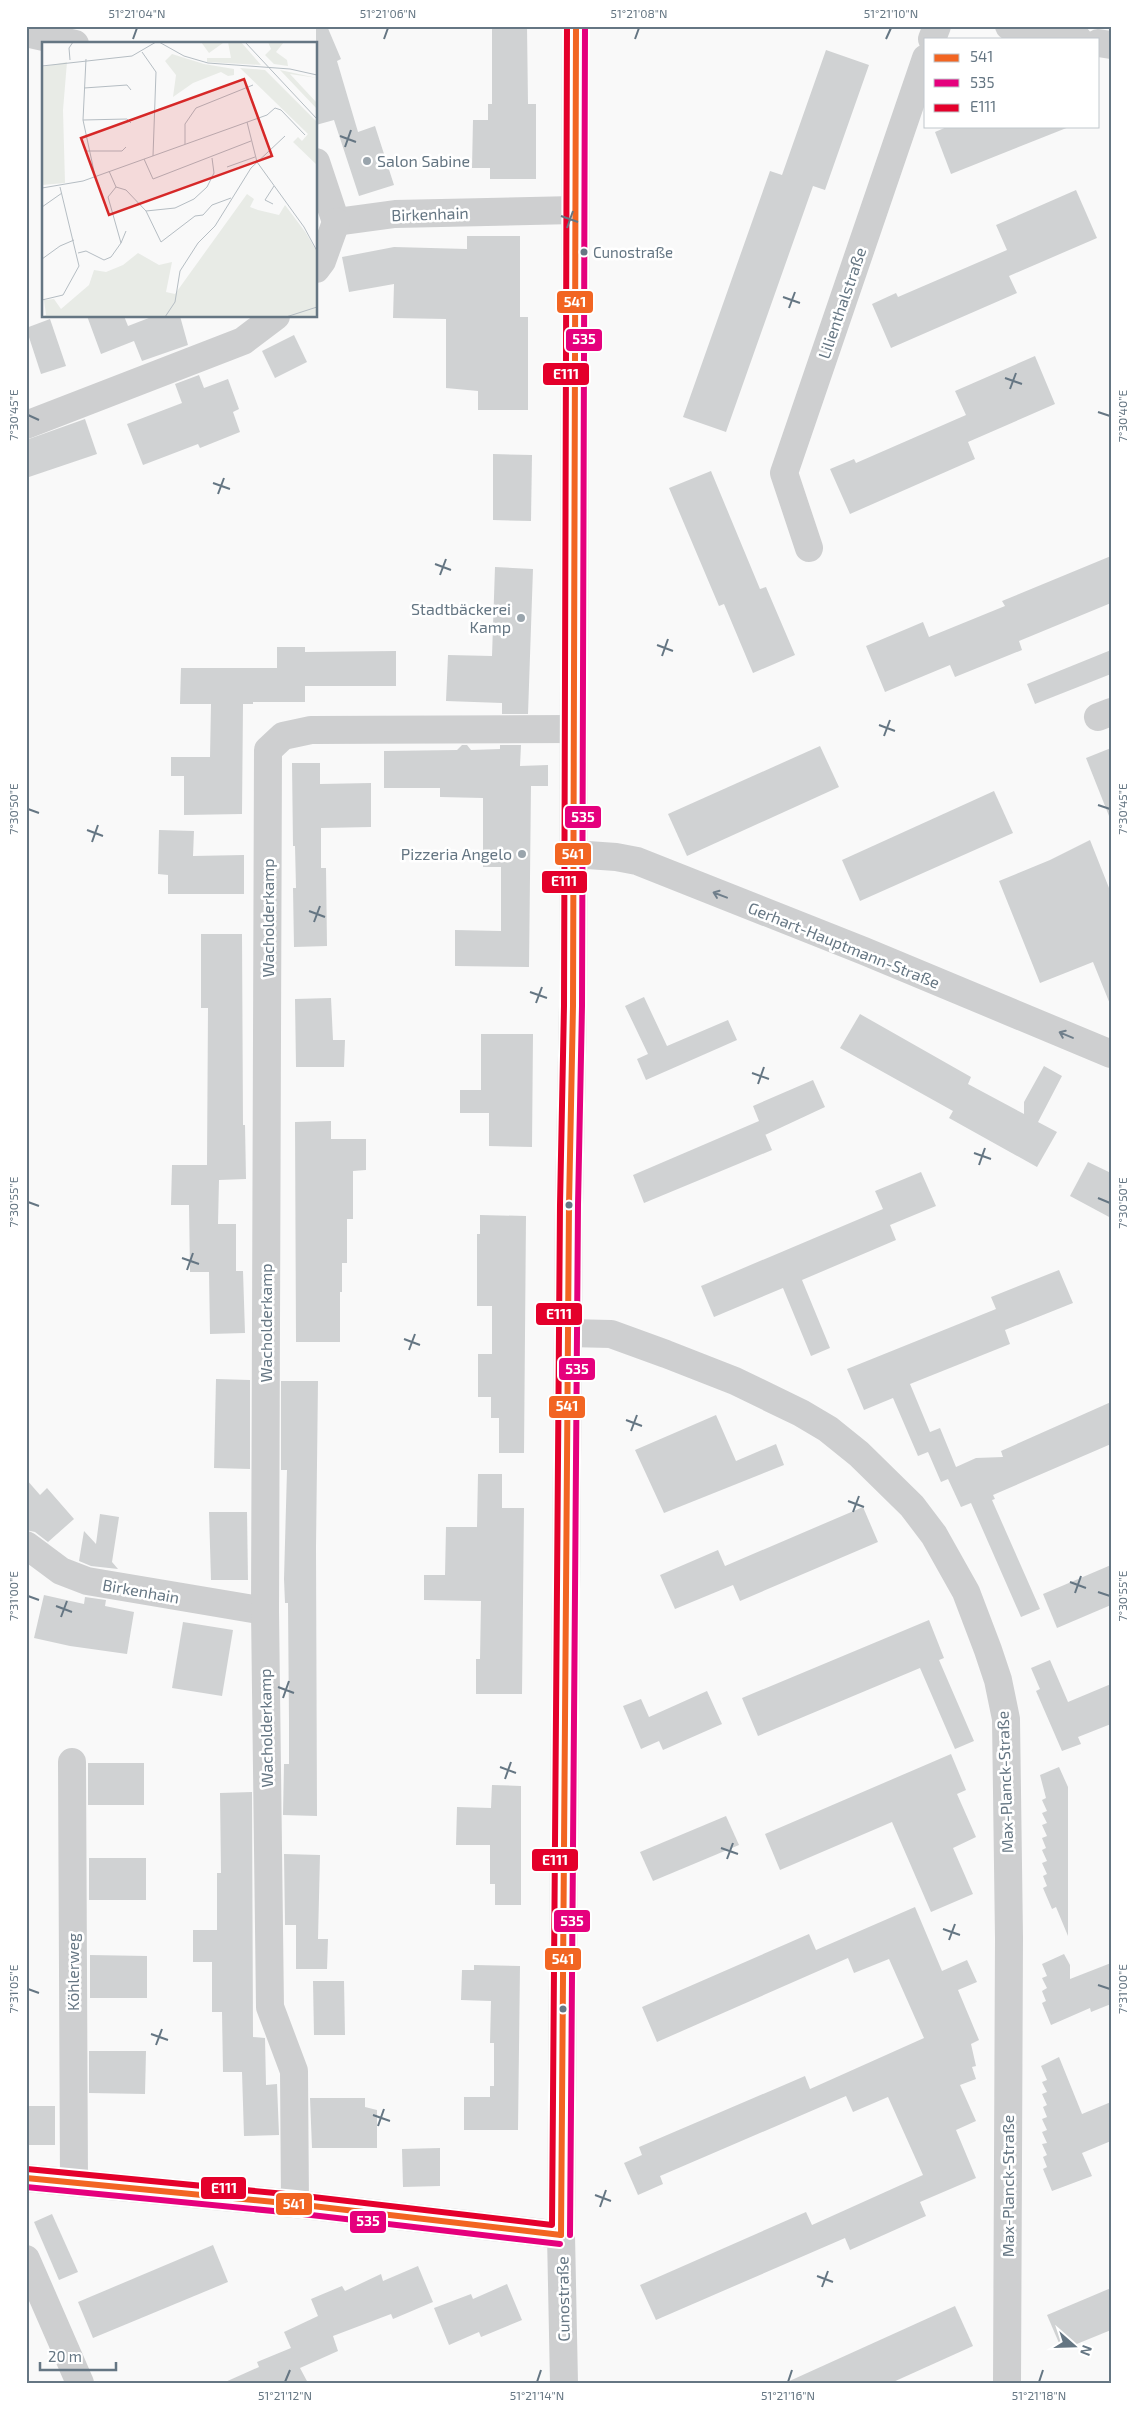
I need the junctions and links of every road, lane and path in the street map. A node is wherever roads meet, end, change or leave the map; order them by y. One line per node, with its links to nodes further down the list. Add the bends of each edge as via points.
1 (576, 26): 10 (street, Cunostraße)
2 (937, 26): 5 (street)
3 (1008, 26): 6 (street)
4 (26, 34): 7 (street)
5 (932, 38)
6 (1073, 38)
7 (65, 42)
8 (924, 64): 15 (street, Lilienthalstraße, via 784,473)
9 (318, 168): 11 (street)
10 (575, 210): 11 (street, Birkenhain, via 395,214); 16 (street, Cunostraße)
11 (336, 222): 12 (street)
12 (318, 264)
13 (273, 318): 14 (street, via 243,341)
14 (26, 425)
15 (809, 548)
16 (574, 729): 17 (street, Cunostraße); 21 (street, Wacholderkamp, via 312,730 283,736 268,750)
17 (573, 854): 18 (street, Gerhart-Hauptmann-Straße, one-way to 17, via 637,861); 19 (street, Cunostraße)
18 (1111, 1054)
19 (568, 1332): 26 (street, Cunostraße); 30 (street, Max-Planck-Straße, via 611,1334 666,1354 735,1382 828,1429 859,1454 912,1506 934,1536 966,1592 998,1680 1006,1719 1009,1938)
20 (26, 1546): 21 (street, Birkenhain, via 62,1571 87,1582)
21 (265, 1611): 25 (street, Wacholderkamp, via 270,2007 294,2071)
22 (72, 1762): 24 (street, Köhlerweg)
23 (26, 2178): 24 (street)
24 (74, 2182): 25 (street)
25 (295, 2204): 26 (street)
26 (561, 2235): 29 (street, Cunostraße)
27 (26, 2259): 28 (street)
28 (80, 2383)
29 (564, 2383)
30 (1007, 2383)

